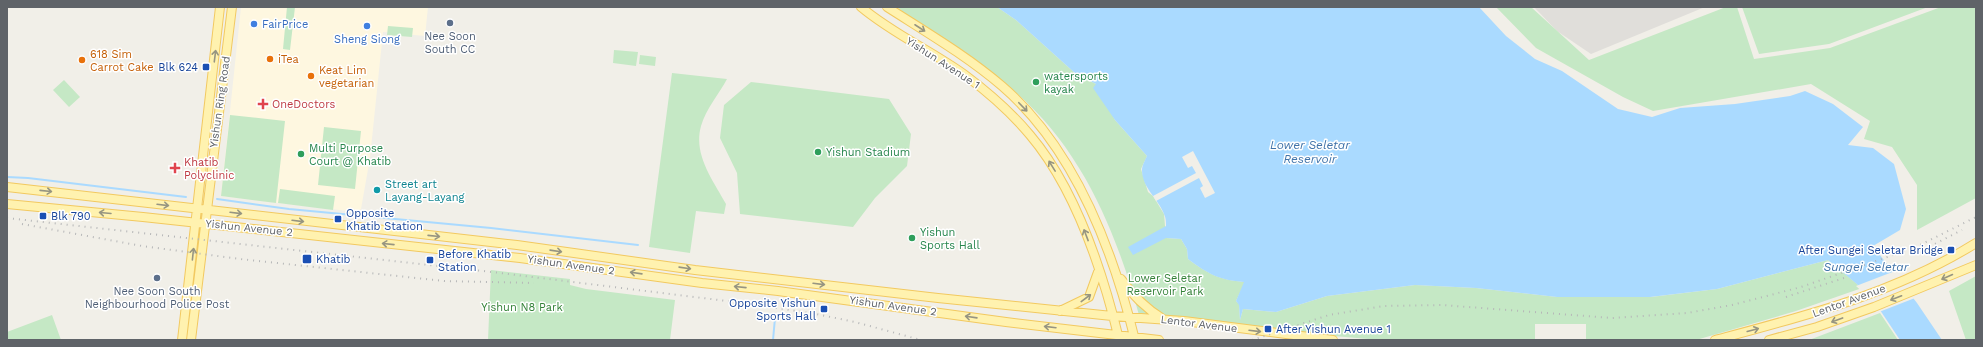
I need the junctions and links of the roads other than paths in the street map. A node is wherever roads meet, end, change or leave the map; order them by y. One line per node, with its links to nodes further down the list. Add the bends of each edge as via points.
1 (220, 7): 9 (main road, Yishun Ring Road, one-way to 1)
2 (232, 7): 10 (main road, Yishun Ring Road)
3 (861, 7): 7 (main road, Yishun Avenue 1, one-way to 3, via 1047,158 1005,108 964,74)
4 (887, 7): 5 (main road, Yishun Avenue 1, one-way to 5, via 977,66 1003,87 1049,138)
5 (1078, 185): 7 (main road, via 1081,202); 18 (main road, Yishun Avenue 1)
6 (7, 187): 9 (main road, Yishun Avenue 2, one-way to 9)
7 (1070, 200): 17 (main road, Yishun Avenue 1, one-way to 7)
8 (7, 204): 11 (main road, Yishun Avenue 2, one-way to 8)
9 (197, 208): 10 (main road, Yishun Avenue 2); 11 (main road, Yishun Ring Road)
10 (207, 210): 12 (main road, Yishun Ring Road); 13 (main road, Yishun Avenue 2, one-way to 13)
11 (196, 222): 12 (main road, Yishun Avenue 2); 26 (main road, Yishun Ring Road, one-way to 11)
12 (206, 224): 15 (main road, Yishun Avenue 2, one-way to 12); 27 (main road, Yishun Ring Road)
13 (498, 243): 15 (main road, via 489,248 491,253); 19 (main road, Yishun Avenue 2, one-way to 19, via 695,270)
14 (1976, 243): 31 (main road, Lentor Avenue, one-way to 14, via 1816,313 1866,295 1908,279)
15 (497, 256): 23 (main road, Yishun Avenue 2, one-way to 15)
16 (1976, 265): 32 (main road, Lentor Avenue, one-way to 32, via 1874,307)
17 (1098, 272): 19 (main road, one-way to 17, via 1089,297); 20 (main road, Yishun Avenue 1)
18 (1117, 274): 21 (main road, Yishun Avenue 1); 22 (main road, via 1136,299)
19 (1058, 311): 20 (main road, Yishun Avenue 2)
20 (1112, 316): 21 (main road, Lentor Avenue); 24 (main road, Yishun Avenue 1)
21 (1129, 317): 22 (main road, Lentor Avenue); 25 (main road, Yishun Avenue 1)
22 (1164, 320): 30 (main road, Lentor Avenue, one-way to 30)
23 (1088, 332): 24 (main road, Yishun Avenue 2); 28 (main road)
24 (1118, 338): 25 (main road, Yishun Avenue 2)
25 (1134, 339): 29 (main road, Lentor Avenue)
26 (182, 340)
27 (191, 340)
28 (1096, 340)
29 (1154, 340)
30 (1332, 340)
31 (1715, 340)
32 (1769, 340)

